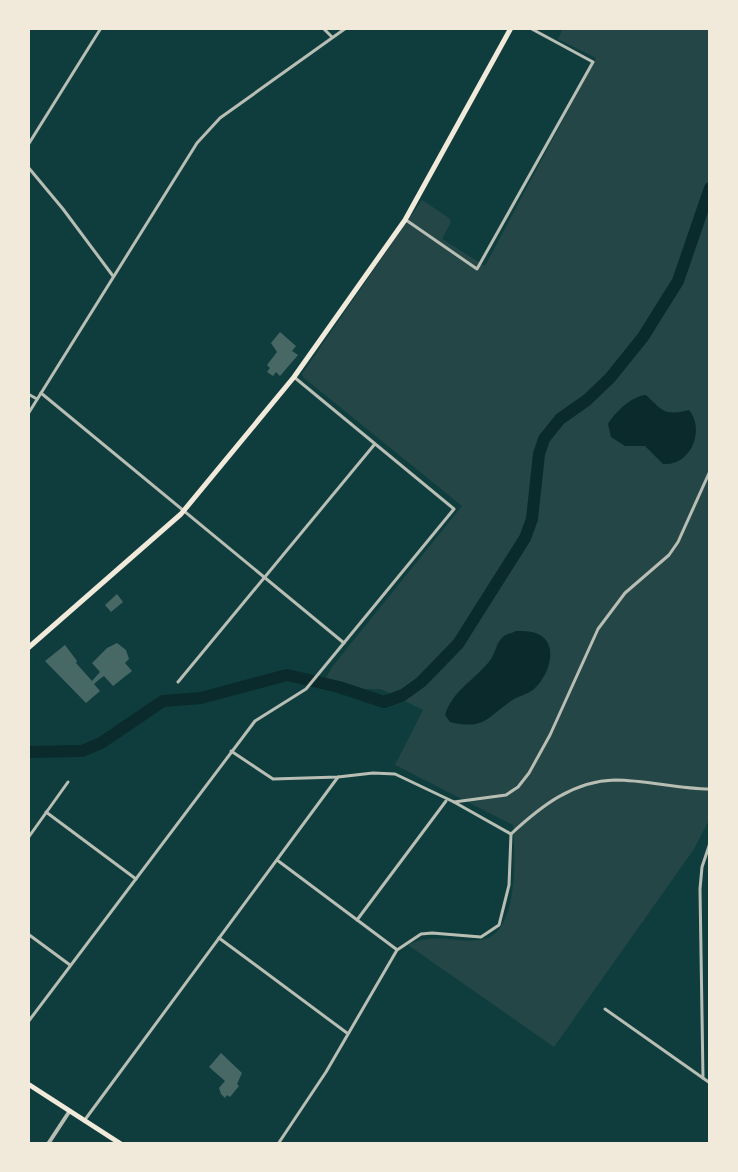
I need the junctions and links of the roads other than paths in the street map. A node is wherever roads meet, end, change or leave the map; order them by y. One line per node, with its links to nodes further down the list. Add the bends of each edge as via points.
1 (101, 28): 7 (street)
2 (323, 28): 6 (street)
3 (346, 28): 6 (street)
4 (511, 28): 9 (main road)
5 (530, 28): 9 (street, via 593,62 477,269)
6 (332, 37): 10 (street, via 220,118 197,143)
7 (28, 145)
8 (28, 167): 10 (street)
9 (405, 220): 11 (main road)
10 (113, 276): 12 (street)
11 (294, 377): 16 (street); 18 (main road)
12 (41, 393): 14 (street); 18 (street)
13 (28, 394): 14 (street)
14 (37, 399): 15 (street)
15 (28, 414)
16 (375, 444): 19 (street); 20 (street, via 454,509)
17 (710, 471): 28 (street, via 669,555 625,593 598,629 529,773 506,795)
18 (183, 511): 19 (street); 21 (main road)
19 (265, 577): 20 (street); 22 (street)
20 (345, 643): 23 (street, via 306,689 255,721)
21 (28, 648)
22 (178, 682)
23 (231, 751): 24 (street, via 273,779); 34 (street)
24 (338, 777): 27 (street, via 395,774); 33 (street)
25 (68, 782): 29 (street)
26 (710, 789): 30 (street, via 617,780 586,783 555,798)
27 (446, 800): 28 (street); 35 (street)
28 (454, 802): 30 (street)
29 (46, 812): 31 (street); 34 (street)
30 (511, 834): 38 (street, via 507,898 496,929 475,938 421,934)
31 (28, 838)
32 (710, 843): 43 (street, via 700,889)
33 (277, 860): 35 (street); 37 (street)
34 (136, 879): 39 (street)
35 (357, 920): 38 (street)
36 (28, 934): 39 (street)
37 (219, 938): 42 (street); 47 (street)
38 (397, 950): 42 (street)
39 (71, 966): 41 (street)
40 (605, 1009): 43 (street)
41 (28, 1022)
42 (347, 1033): 50 (street)
43 (703, 1078): 44 (street)
44 (710, 1083)
45 (28, 1084): 46 (main road)
46 (69, 1112): 47 (main road); 48 (street)
47 (84, 1121): 49 (main road)
48 (48, 1144)
49 (121, 1144)
50 (278, 1144)

